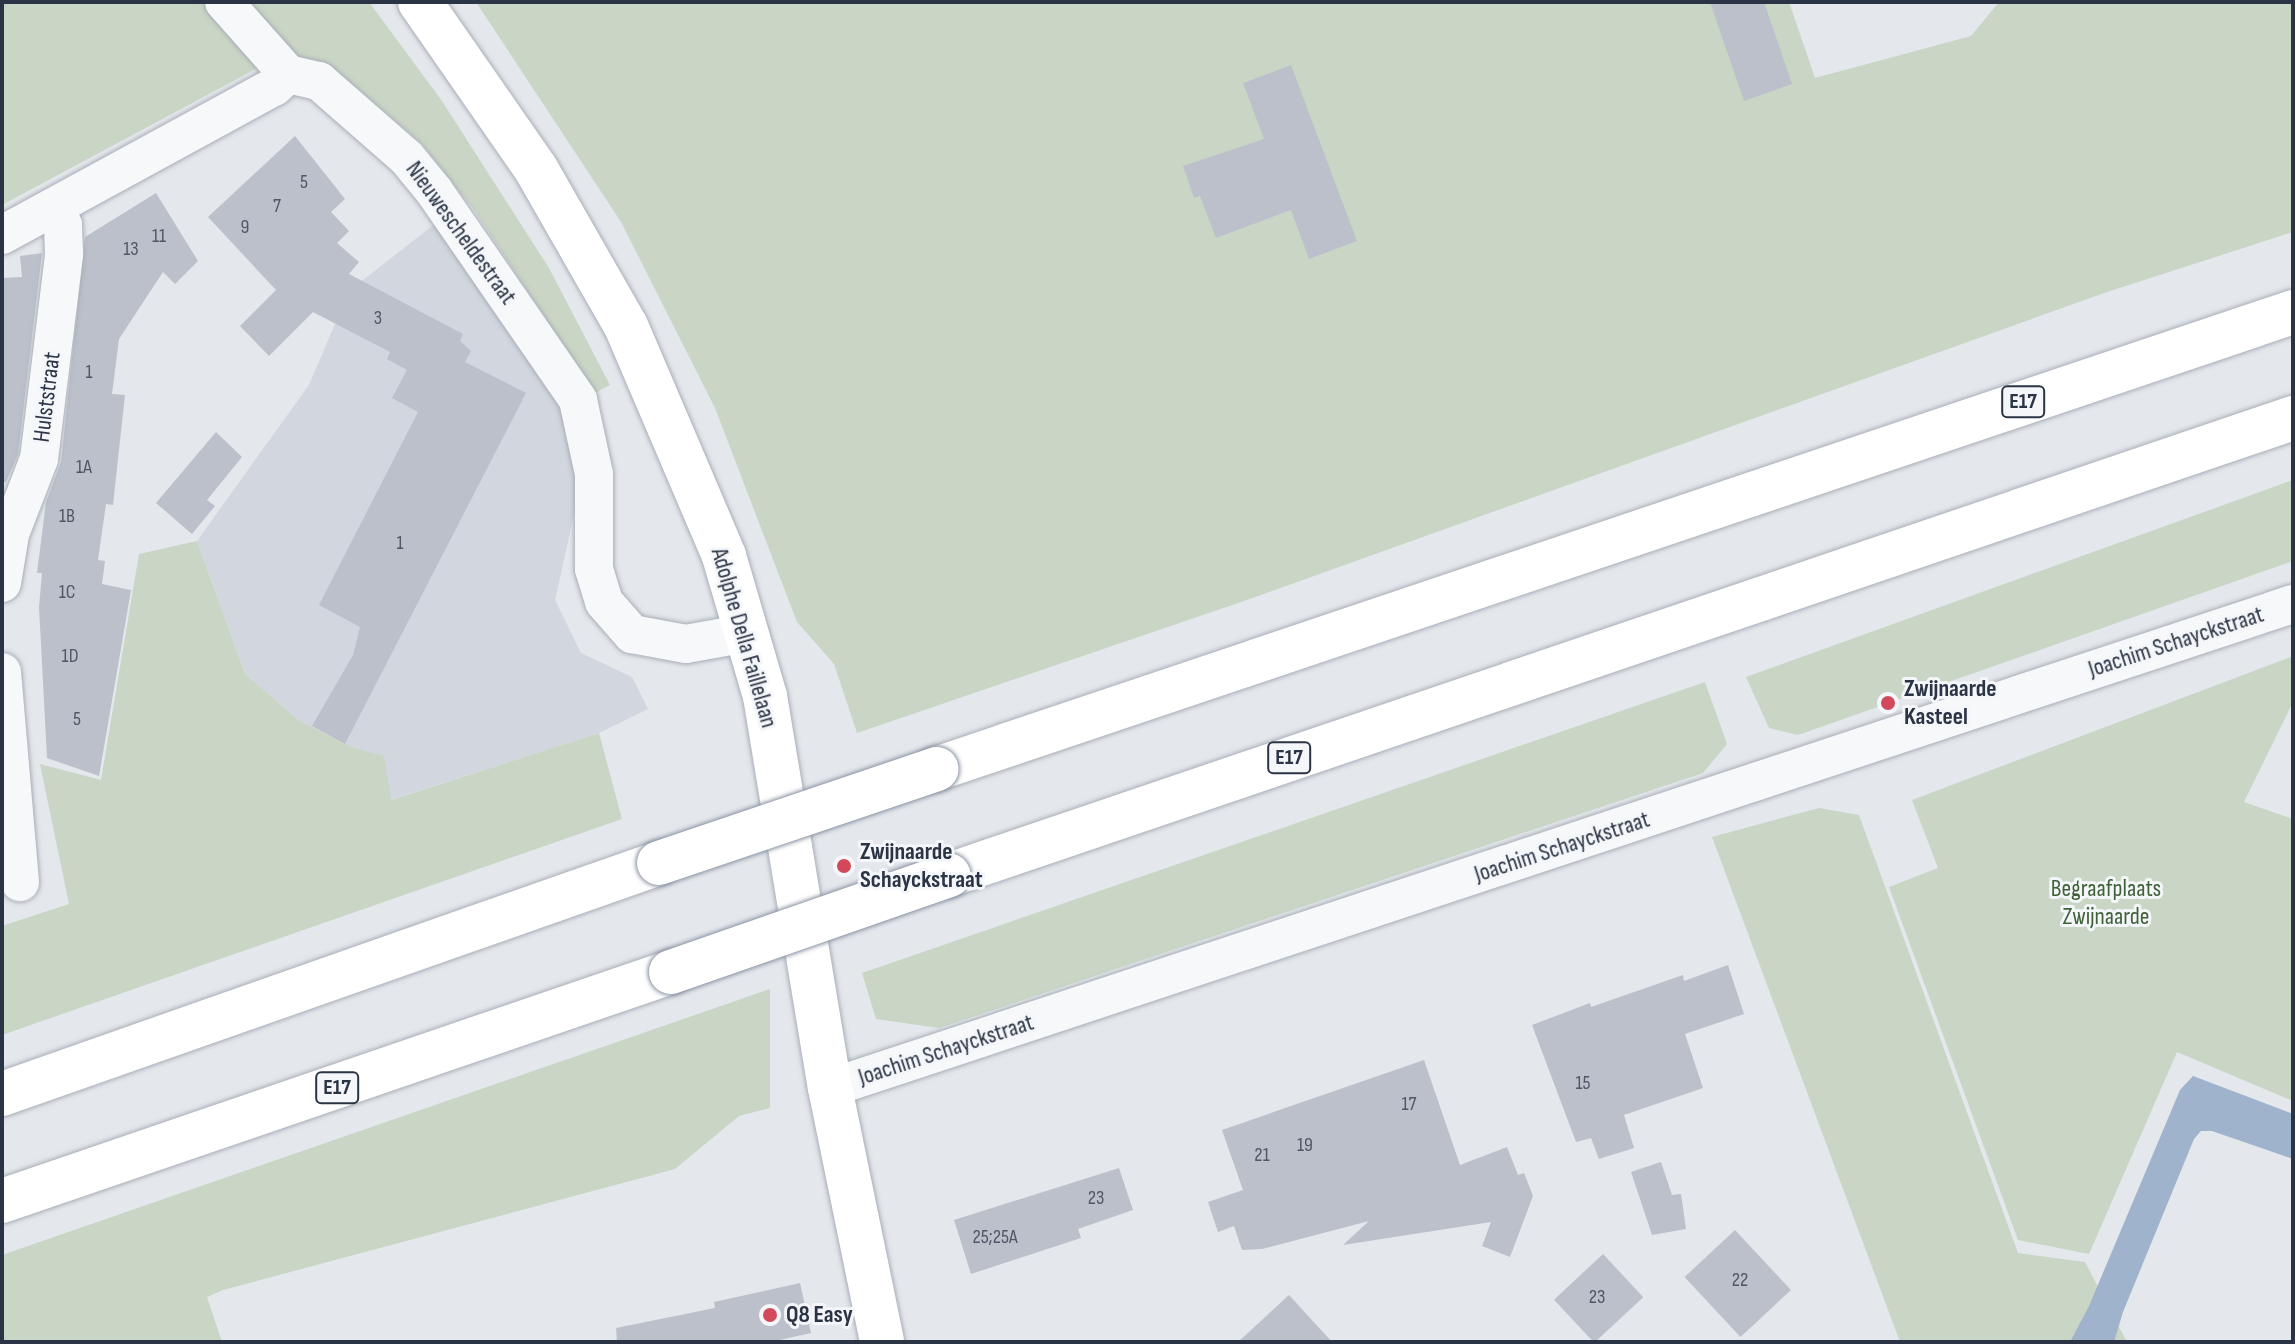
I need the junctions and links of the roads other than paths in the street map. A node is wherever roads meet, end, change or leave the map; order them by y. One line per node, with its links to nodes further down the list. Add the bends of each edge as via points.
1 (224, 2): 3 (street)
2 (420, 2): 10 (main road, Adolphe Della Faillelaan, via 536,169 626,326 724,556)
3 (288, 74): 4 (street, via 274,87); 10 (street, Nieuwescheldestraat, via 319,81 407,158 578,400 594,474 594,569 604,602 632,634 686,644)
4 (54, 207): 5 (street); 8 (street, Hulststraat, via 63,225 64,254 39,459 10,534)
5 (2, 235)
6 (2293, 312): 14 (main road, E17, bridge, via 659,863)
7 (2293, 418): 15 (main road, E17, bridge)
8 (2, 583)
9 (2293, 604): 13 (street, Joachim Schayckstraat)
10 (747, 633): 13 (main road, Adolphe Della Faillelaan, via 765,696)
11 (2, 672): 12 (street)
12 (20, 882)
13 (830, 1088): 16 (main road, Adolphe Della Faillelaan)
14 (2, 1094)
15 (2, 1201)
16 (882, 1342)

